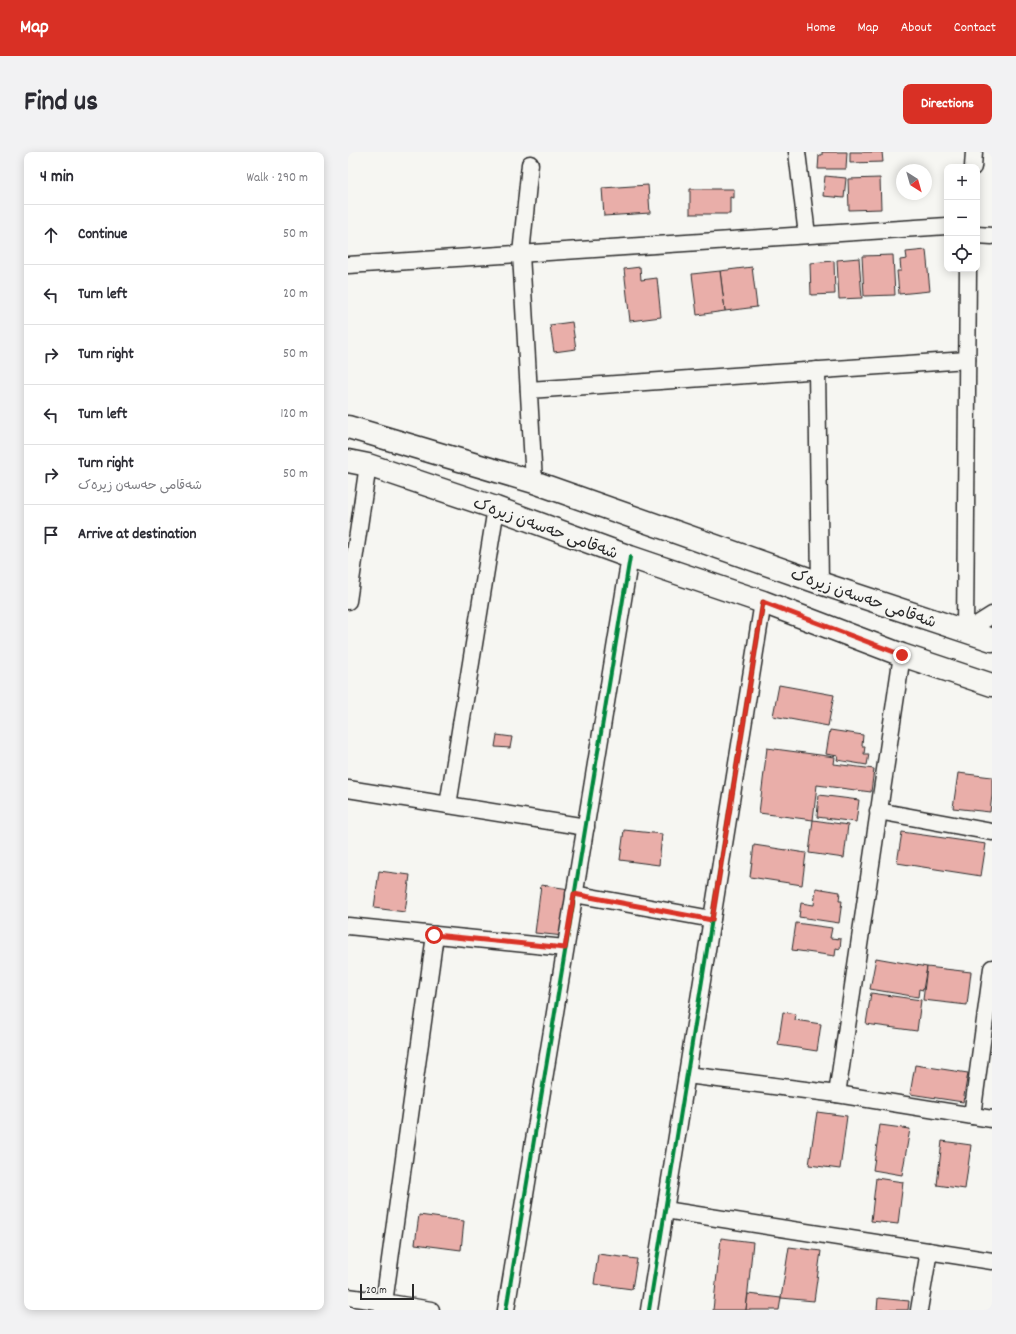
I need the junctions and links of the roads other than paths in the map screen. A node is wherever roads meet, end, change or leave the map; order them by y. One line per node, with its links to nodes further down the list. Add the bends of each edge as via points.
1 (798, 152): 6 (street)
2 (974, 152): 4 (street)
3 (530, 164): 9 (street)
4 (973, 164)
5 (944, 226): 6 (street)
6 (807, 235): 9 (street)
7 (980, 236): 8 (street)
8 (992, 236)
9 (521, 254): 10 (street); 14 (street)
10 (348, 266)
11 (968, 272): 12 (street)
12 (967, 360): 13 (street); 24 (street)
13 (817, 370): 14 (street); 20 (street)
14 (528, 390): 17 (street)
15 (348, 427): 17 (main road, شەقامی حەسەن زیرەک)
16 (358, 463): 18 (main road, شەقامی حەسەن زیرەک); 21 (street)
17 (534, 482): 20 (main road, شەقامی حەسەن زیرەک)
18 (496, 508): 19 (main road, شەقامی حەسەن زیرەک); 29 (street)
19 (630, 557): 22 (main road, شەقامی حەسەن زیرەک); 31 (street)
20 (820, 583): 24 (main road, شەقامی حەسەن زیرەک)
21 (348, 601)
22 (763, 602): 26 (main road, شەقامی حەسەن زیرەک); 34 (street)
23 (992, 615): 24 (street)
24 (965, 632): 25 (main road, شەقامی حەسەن زیرەک)
25 (992, 640)
26 (902, 655): 27 (main road, شەقامی حەسەن زیرەک); 30 (street)
27 (992, 685)
28 (348, 789): 29 (street)
29 (448, 805): 31 (street)
30 (878, 811): 32 (street); 40 (street)
31 (586, 827): 33 (street)
32 (992, 832)
33 (574, 894): 34 (street); 37 (street)
34 (712, 920): 39 (street)
35 (348, 926): 36 (street)
36 (434, 935): 37 (street); 47 (street)
37 (565, 948): 49 (street)
38 (992, 968): 41 (street)
39 (687, 1075): 40 (street); 43 (street)
40 (837, 1094): 41 (street)
41 (972, 1116): 42 (street)
42 (992, 1119)
43 (665, 1210): 44 (street); 50 (street)
44 (929, 1251): 45 (street); 51 (street)
45 (992, 1260)
46 (348, 1297): 47 (street)
47 (384, 1306): 48 (street)
48 (430, 1310)
49 (506, 1310)
50 (649, 1310)
51 (919, 1310)

